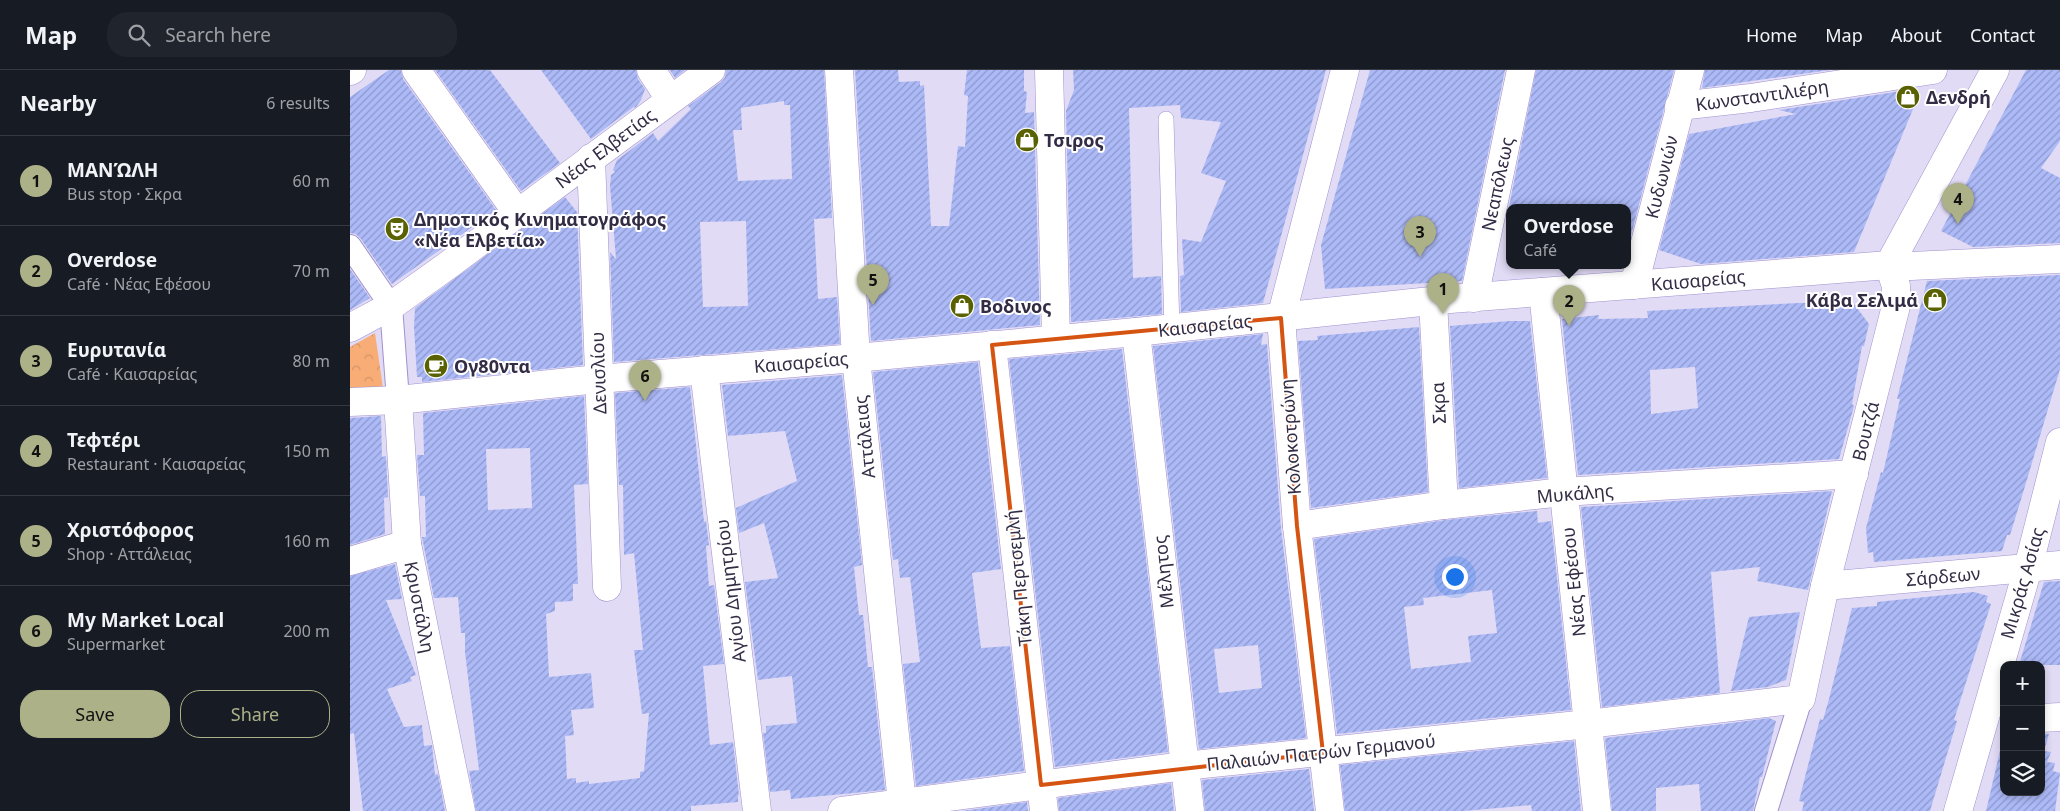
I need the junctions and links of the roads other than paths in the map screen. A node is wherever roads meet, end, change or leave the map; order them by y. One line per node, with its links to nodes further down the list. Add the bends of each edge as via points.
1 (416, 70): 15 (street)
2 (651, 70): 11 (street)
3 (711, 70): 11 (street, Νέας Ελβετίας)
4 (839, 70): 30 (street, Αττάλειας)
5 (1049, 70): 28 (street)
6 (1345, 70): 24 (street, Κολοκοτρώνη)
7 (1521, 70): 21 (street, Νεαπόλεως)
8 (1690, 70): 12 (street, Κυδωνιών)
9 (1933, 70): 12 (street, Κωνσταντιλιέρη)
10 (1995, 70): 18 (street)
11 (670, 99): 14 (street, Νέας Ελβετίας)
12 (1680, 106): 19 (street, Κυδωνιών)
13 (1166, 120): 26 (lane)
14 (591, 158): 15 (street, Νέας Ελβετίας); 32 (street, Δενισλίου)
15 (518, 214): 23 (street, Νέας Ελβετίας)
16 (350, 246): 23 (street)
17 (2060, 259): 18 (street, Καισαρείας)
18 (1889, 265): 19 (street, Καισαρείας); 36 (street, Βουτζά, via 1896,286 1896,306)
19 (1634, 285): 20 (street, Καισαρείας)
20 (1543, 292): 21 (street, Καισαρείας); 37 (street, Νέας Εφέσου)
21 (1474, 298): 22 (street, Καισαρείας)
22 (1433, 301): 24 (street, Καισαρείας); 38 (street, Σκρα)
23 (392, 306): 25 (street, Νέας Ελβετίας); 33 (street)
24 (1281, 318): 26 (street, Καισαρείας); 39 (street, Κολοκοτρώνη)
25 (350, 328)
26 (1172, 329): 27 (street, Καισαρείας)
27 (1136, 332): 28 (street, Καισαρείας); 52 (street, Μέλητος)
28 (1056, 339): 29 (street, Καισαρείας)
29 (992, 345): 30 (street, Καισαρείας); 53 (street, Τάκη Περτσεμλή)
30 (856, 358): 31 (street, Καισαρείας); 54 (street, Αττάλειας)
31 (704, 370): 32 (street, Καισαρείας); 56 (street, Αγίου Δημητρίου)
32 (598, 379): 33 (street, Καισαρείας); 45 (street, Δενισλίου)
33 (398, 400): 34 (street, Καισαρείας); 40 (street, Κρυστάλλη)
34 (350, 402)
35 (2060, 442): 43 (street, Μικράς Ασίας)
36 (1854, 474): 37 (street, Μυκάλης); 44 (street, Βουτζά)
37 (1563, 492): 38 (street, Μυκάλης); 50 (street, Νέας Εφέσου)
38 (1444, 505): 39 (street, Μυκάλης)
39 (1297, 526): 51 (street, Κολοκοτρώνη)
40 (407, 544): 41 (street); 55 (street, Κρυστάλλη)
41 (350, 561)
42 (2060, 565): 43 (street, Σάρδεων)
43 (2028, 568): 44 (street, Σάρδεων); 49 (street, Μικράς Ασίας)
44 (1825, 586): 46 (street, Βουτζά)
45 (607, 588)
46 (1801, 699): 50 (street, Παλαιών Πατρών Γερμανού); 61 (street, Βουτζά)
47 (2060, 717): 48 (street)
48 (2045, 718)
49 (1993, 722): 62 (street, Μικράς Ασίας)
50 (1588, 724): 51 (street, Παλαιών Πατρών Γερμανού); 60 (street, Νέας Εφέσου)
51 (1323, 753): 52 (street, Παλαιών Πατρών Γερμανού); 59 (street, Κολοκοτρώνη)
52 (1184, 766): 53 (street, Παλαιών Πατρών Γερμανού); 58 (street, Μέλητος)
53 (1043, 798): 54 (street, Παλαιών Πατρών Γερμανού)
54 (902, 803): 57 (street, Παλαιών Πατρών Γερμανού)
55 (461, 811)
56 (756, 811)
57 (842, 811)
58 (1190, 811)
59 (1330, 811)
60 (1598, 811)
61 (1766, 811)
62 (1958, 811)

